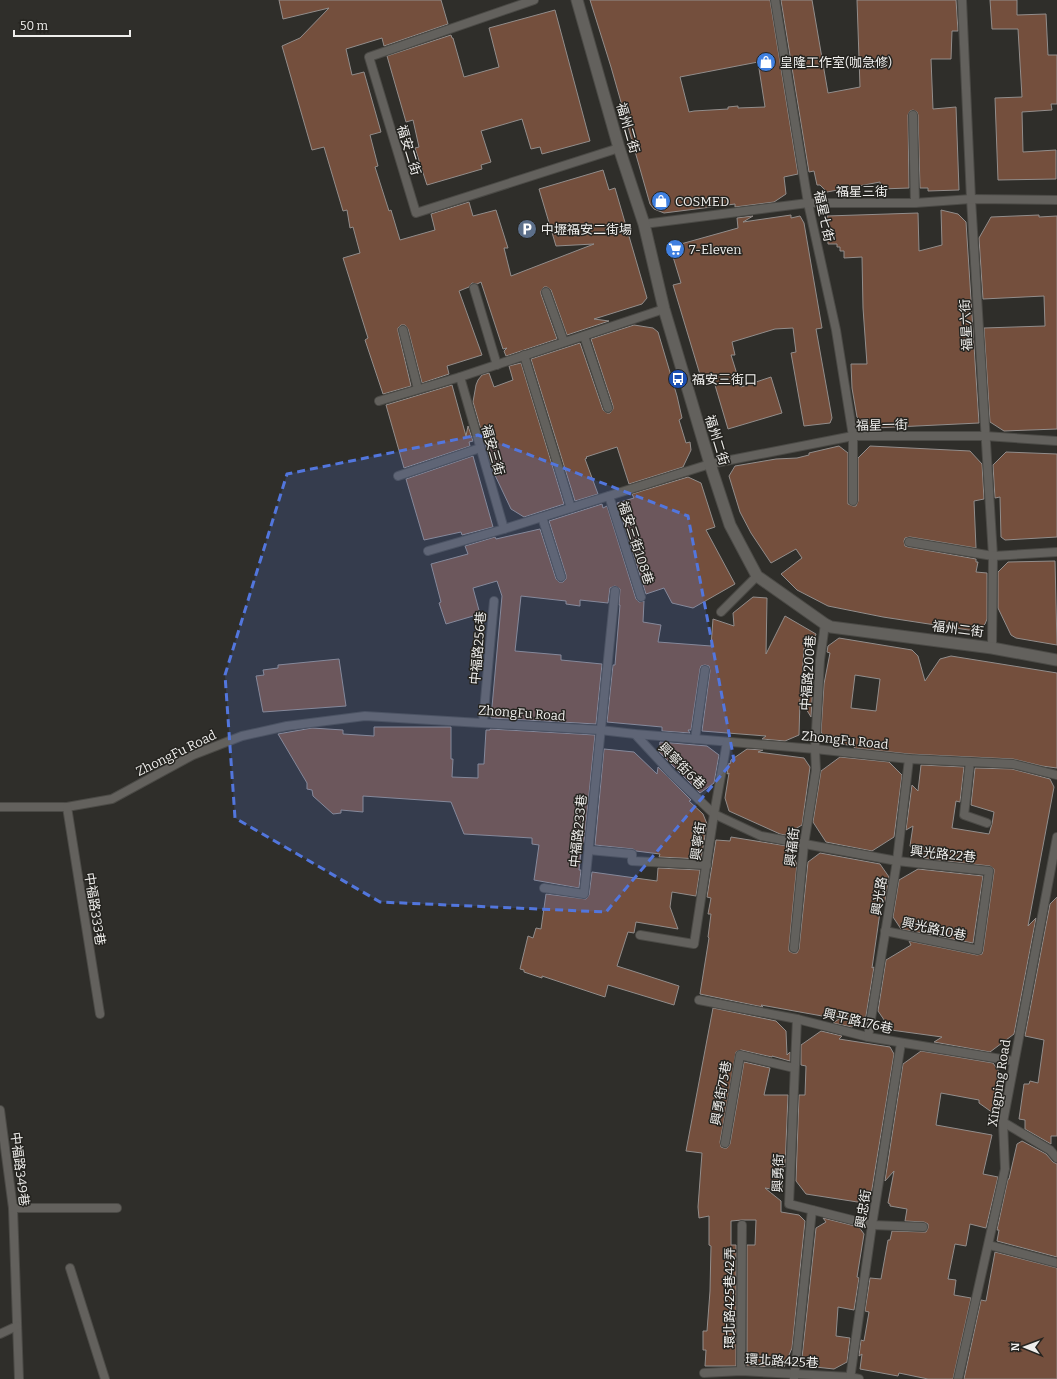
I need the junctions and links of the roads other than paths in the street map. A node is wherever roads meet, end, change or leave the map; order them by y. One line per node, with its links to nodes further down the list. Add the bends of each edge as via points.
1 (534, 0): 6 (lane, 福安二街, via 369,57 416,213)
2 (577, 0): 6 (street, 福州二街)
3 (775, 0): 9 (lane, 福星七街)
4 (962, 0): 7 (lane, 福星六街)
5 (912, 115): 10 (lane)
6 (619, 148): 11 (street, 福州二街)
7 (971, 199): 8 (lane, 福星三街); 10 (lane, 福星三街); 25 (lane, 福星六街)
8 (1057, 200)
9 (808, 203): 10 (lane, 福星三街); 11 (lane, 福星三街); 24 (lane, 福星七街, via 836,330)
10 (915, 203)
11 (644, 224): 14 (street, 福州二街)
12 (474, 288): 19 (lane)
13 (546, 292): 17 (lane)
14 (664, 309): 16 (lane); 28 (street, 福州二街)
15 (404, 330): 21 (lane)
16 (584, 336): 17 (lane); 23 (lane)
17 (564, 342): 18 (lane)
18 (524, 356): 19 (lane); 32 (lane)
19 (497, 365): 20 (lane)
20 (460, 377): 21 (lane); 27 (lane, 福安三街)
21 (418, 389): 22 (lane)
22 (379, 401)
23 (608, 408)
24 (853, 436): 25 (lane, 福星一街); 28 (lane, 福星一街); 31 (lane, 福星七街)
25 (985, 436): 26 (lane, 福星一街); 38 (lane, 福星六街)
26 (1057, 441)
27 (480, 448): 29 (lane); 34 (lane, 福安三街)
28 (710, 464): 30 (lane); 39 (street, 福州二街, via 730,525)
29 (398, 476)
30 (609, 496): 32 (lane); 42 (lane, 福安三街108巷)
31 (853, 501)
32 (571, 508): 33 (lane)
33 (542, 517): 34 (lane); 40 (lane)
34 (504, 529): 36 (lane)
35 (909, 542): 38 (lane)
36 (428, 551)
37 (1057, 552): 38 (lane)
38 (994, 556): 46 (lane, 福星六街)
39 (756, 576): 44 (lane); 45 (street, 福州二街)
40 (561, 577)
41 (616, 591): 50 (lane, 中福路233巷)
42 (640, 597)
43 (494, 601): 49 (lane, 中福路256巷)
44 (721, 612)
45 (824, 624): 46 (street, 福州二街); 54 (lane, 中福路200巷)
46 (992, 648): 47 (street, 福州二街)
47 (1057, 660)
48 (705, 670): 52 (lane)
49 (483, 722): 50 (lane, ZhongFu Road); 59 (lane, ZhongFu Road, via 365,716 280,727 242,736 193,755 112,799)
50 (600, 730): 51 (lane, ZhongFu Road); 64 (lane, 中福路233巷)
51 (635, 734): 52 (lane, ZhongFu Road); 60 (lane, 興寧街6巷)
52 (695, 740): 53 (lane, ZhongFu Road)
53 (727, 742): 54 (lane, ZhongFu Road); 60 (lane, 興寧街)
54 (815, 749): 55 (lane, ZhongFu Road); 63 (lane, 興福街, via 816,770)
55 (909, 759): 56 (lane, ZhongFu Road); 65 (lane, 興光路)
56 (970, 762): 57 (lane, ZhongFu Road, via 1013,764); 61 (lane, via 964,815)
57 (1057, 774)
58 (0, 807): 59 (lane, ZhongFu Road)
59 (67, 807): 74 (lane, 中福路333巷)
60 (714, 814): 63 (lane, 興寧街6巷, via 761,836); 66 (lane, 興寧街)
61 (987, 823)
62 (1057, 837): 67 (lane, Xingping Road)
63 (804, 844): 65 (lane, 興寧街6巷); 71 (lane, 興福街)
64 (589, 850): 66 (lane, via 632,854 632,861); 68 (lane, 中福路233巷, via 584,894)
65 (897, 861): 69 (lane, 興光路); 72 (lane, 興光路22巷, via 989,871)
66 (707, 865): 70 (lane, 興寧街, via 694,944)
67 (1053, 874): 78 (lane, Xingping Road)
68 (544, 888)
69 (885, 931): 72 (lane, 興光路10巷); 76 (lane, 興光路)
70 (640, 935)
71 (794, 948)
72 (978, 950)
73 (699, 1000): 75 (lane, 興平路176巷)
74 (100, 1014)
75 (797, 1019): 76 (lane, 興平路176巷); 79 (lane, 興勇街)
76 (868, 1037): 77 (lane, 興平路176巷)
77 (902, 1043): 78 (lane, 興平路176巷); 87 (lane, 興忠街)
78 (1013, 1061): 81 (lane, Xingping Road)
79 (794, 1068): 82 (lane, 興勇街75巷, via 740,1055); 86 (lane, 興勇街, via 789,1204)
80 (0, 1110): 84 (lane, 中福路349巷)
81 (1003, 1122): 83 (lane, via 1050,1150); 90 (lane, Xingping Road, via 1005,1169)
82 (725, 1144)
83 (1057, 1158)
84 (13, 1208): 85 (lane); 93 (lane, 中福路349巷)
85 (117, 1208)
86 (812, 1210): 87 (lane); 97 (lane)
87 (872, 1224): 89 (lane); 98 (lane, 興忠街)
88 (742, 1225): 95 (lane, 環北路425巷42弄)
89 (923, 1227)
90 (989, 1245): 91 (lane); 102 (lane, Xingping Road)
91 (1057, 1263)
92 (70, 1268): 100 (lane)
93 (17, 1326): 94 (lane); 99 (lane, 中福路349巷)
94 (0, 1334)
95 (741, 1371): 96 (lane, 環北路425巷); 97 (lane, 環北路425巷)
96 (704, 1373)
97 (794, 1376): 98 (lane, 環北路425巷)
98 (850, 1378): 101 (lane, 環北路425巷)
99 (19, 1379)
100 (105, 1379)
101 (859, 1379)
102 (958, 1379)

